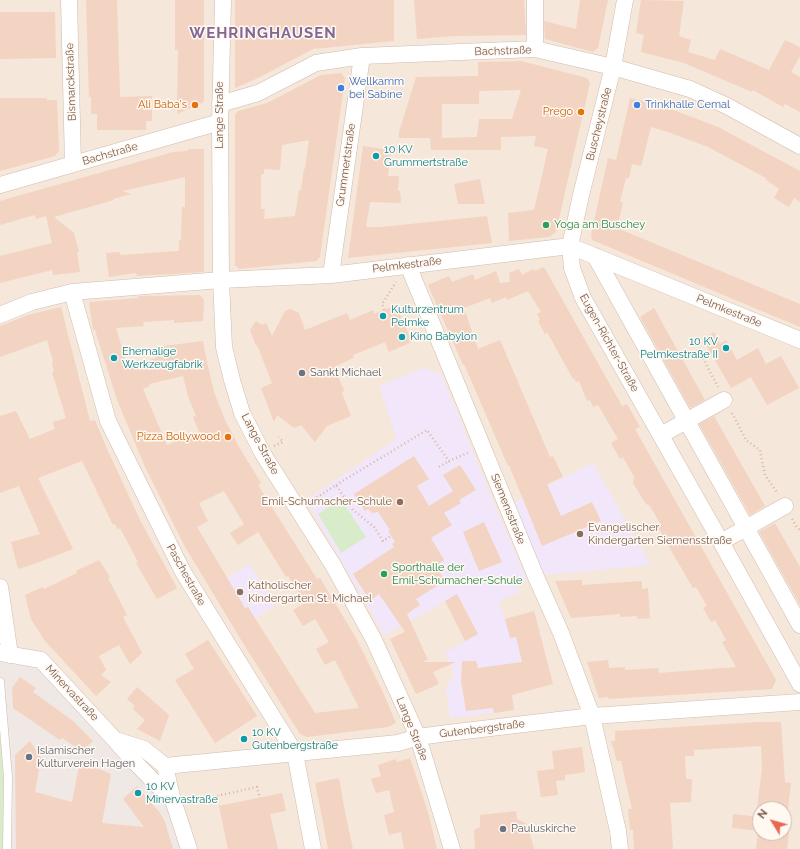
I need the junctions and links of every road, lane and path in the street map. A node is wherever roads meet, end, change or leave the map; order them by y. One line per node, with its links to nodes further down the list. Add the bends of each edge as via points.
1 (69, 0): 11 (street, Bismarckstraße)
2 (223, 0): 8 (street, Lange Straße)
3 (535, 0): 5 (street)
4 (624, 0): 7 (street, Buscheystraße)
5 (535, 49): 6 (street, Bachstraße); 7 (street, Bachstraße)
6 (362, 56): 8 (street, Bachstraße, via 316,63 258,93); 16 (street, Grummertstraße)
7 (613, 67): 10 (street, Bachstraße, via 690,89); 13 (street, Buscheystraße)
8 (220, 104): 9 (street, Lange Straße)
9 (220, 122): 11 (street, Bachstraße); 17 (street, Lange Straße)
10 (800, 146)
11 (73, 164): 12 (street, Bachstraße)
12 (0, 186)
13 (570, 246): 14 (street, Pelmkestraße); 15 (street, Pelmkestraße); 25 (street, Eugen-Richter-Straße, via 572,268 583,298)
14 (595, 256): 21 (street, Pelmkestraße); 24 (street)
15 (402, 266): 16 (street, Pelmkestraße); 19 (path, via 396,282 382,304); 28 (street, Siemensstraße)
16 (331, 275): 17 (street, Pelmkestraße)
17 (221, 280): 18 (street, Pelmkestraße); 45 (street, Lange Straße, via 224,347 242,413 263,454 332,565 374,640)
18 (72, 292): 20 (street, Pelmkestraße, via 32,302); 47 (street, Paschestraße, via 108,421 182,572)
19 (384, 310)
20 (0, 316)
21 (800, 340)
22 (699, 351): 23 (path)
23 (724, 400): 24 (street); 33 (path, via 743,435 760,450 766,475)
24 (686, 421): 25 (street); 34 (street)
25 (661, 435): 37 (street, Eugen-Richter-Straße)
26 (279, 436): 27 (path, via 283,442)
27 (281, 443)
28 (482, 446): 29 (path); 44 (street, Siemensstraße, via 561,633)
29 (449, 461): 30 (path); 31 (path, via 427,430)
30 (439, 467)
31 (336, 485): 32 (path); 36 (path, via 353,510 374,527 383,541)
32 (307, 503)
33 (785, 506): 34 (street); 35 (path)
34 (745, 529): 37 (street); 39 (street)
35 (800, 530)
36 (391, 536)
37 (721, 542): 42 (street, Eugen-Richter-Straße)
38 (0, 586): 40 (street)
39 (800, 625)
40 (5, 654): 46 (street, Minervastraße, via 41,660)
41 (0, 682): 51 (lane, via 8,777)
42 (800, 684)
43 (800, 702): 44 (street, Gutenbergstraße)
44 (592, 716): 45 (street, Gutenbergstraße); 55 (street, Siemensstraße)
45 (418, 737): 47 (street, Gutenbergstraße, via 398,743); 54 (street, Lange Straße)
46 (115, 740): 48 (street, Minervastraße, via 144,749); 50 (street, Minervastraße)
47 (295, 753): 48 (street, Gutenbergstraße); 53 (street, Paschestraße)
48 (165, 766): 50 (street)
49 (260, 798): 50 (path, via 257,787)
50 (174, 801): 52 (street)
51 (7, 849)
52 (189, 849)
53 (313, 849)
54 (452, 849)
55 (620, 849)

